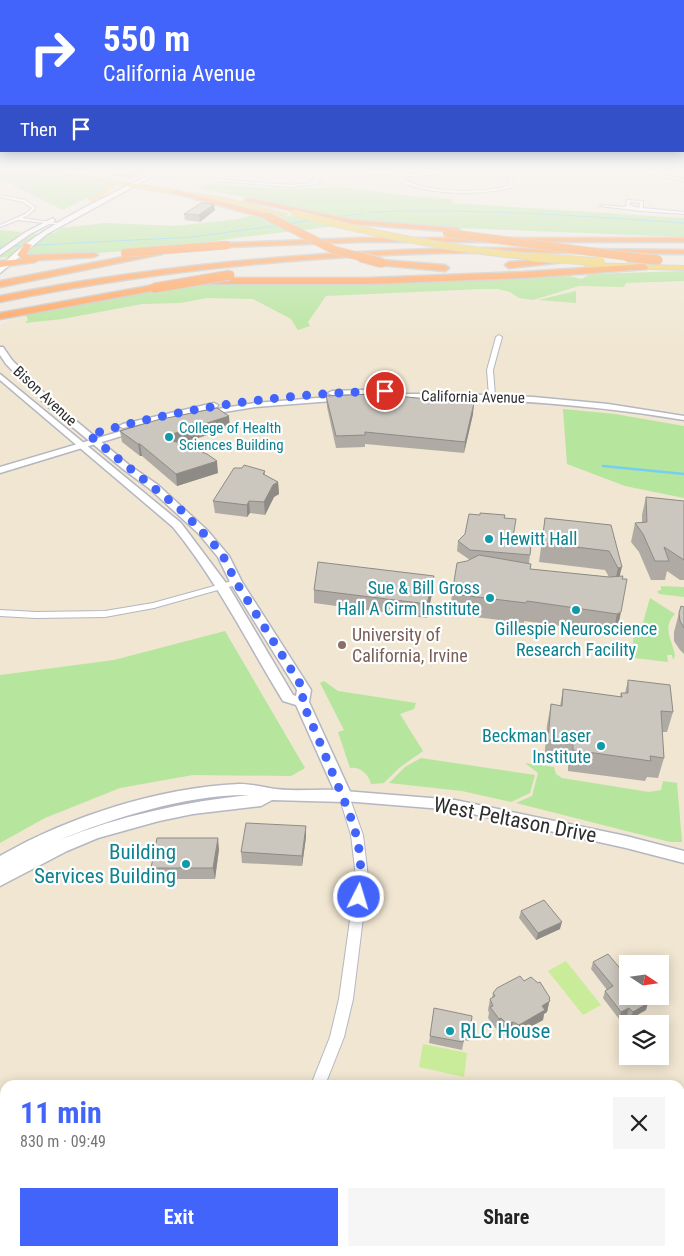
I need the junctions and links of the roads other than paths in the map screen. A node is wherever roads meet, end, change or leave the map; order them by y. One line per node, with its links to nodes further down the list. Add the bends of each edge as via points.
1 (34, 230): 15 (main road)
2 (42, 230): 13 (main road, via 30,237)
3 (52, 230): 13 (main road)
4 (294, 230): 16 (highway, bridge, via 334,250 382,263 436,268)
5 (327, 230): 10 (highway)
6 (339, 230): 22 (main road, via 428,249 508,259)
7 (353, 230): 21 (main road, bridge, via 435,246 512,256 601,262)
8 (445, 230): 11 (highway, bridge)
9 (317, 231): 25 (highway, via 152,253)
10 (447, 233): 21 (highway, bridge, via 606,255)
11 (684, 239): 12 (highway)
12 (430, 240): 17 (highway); 18 (highway, bridge, via 227,245)
13 (28, 245): 18 (highway, via 23,257); 19 (main road)
14 (433, 252): 16 (highway); 26 (highway, via 345,255 227,265); 27 (highway, bridge, via 307,263)
15 (0, 253)
16 (684, 253)
17 (218, 255)
18 (80, 256): 19 (highway)
19 (6, 262): 24 (main road)
20 (156, 262): 25 (highway)
21 (684, 262)
22 (644, 267): 23 (main road); 26 (highway, via 367,281 173,282)
23 (684, 268)
24 (0, 271)
25 (0, 285)
26 (2, 298)
27 (0, 316)
28 (499, 338): 31 (street, via 490,370)
29 (0, 349): 34 (main road, Bison Avenue, via 32,387)
30 (0, 376): 34 (main road, Bison Avenue)
31 (492, 393): 32 (street, California Avenue, via 586,397); 33 (street, California Avenue, via 581,402); 34 (street, California Avenue, via 399,390 286,396 178,412)
32 (684, 412)
33 (684, 418)
34 (85, 439): 35 (street, California Avenue); 36 (street, California Avenue); 37 (main road, via 180,509 217,549); 38 (main road, via 178,525)
35 (0, 463)
36 (0, 470)
37 (236, 582): 38 (street); 40 (main road, via 304,690)
38 (222, 585): 39 (street, via 148,607 105,614); 40 (main road, via 288,698)
39 (0, 613)
40 (302, 702): 42 (main road)
41 (269, 794): 42 (main road); 44 (main road, via 242,790 217,792 110,814 56,834); 45 (main road, via 261,800 194,807 127,822 56,848)
42 (344, 796): 43 (street, West Peltason Drive, via 454,805); 46 (street, via 357,835 362,877 346,999 337,1036)
43 (684, 857)
44 (0, 864)
45 (0, 879)
46 (320, 1080)

